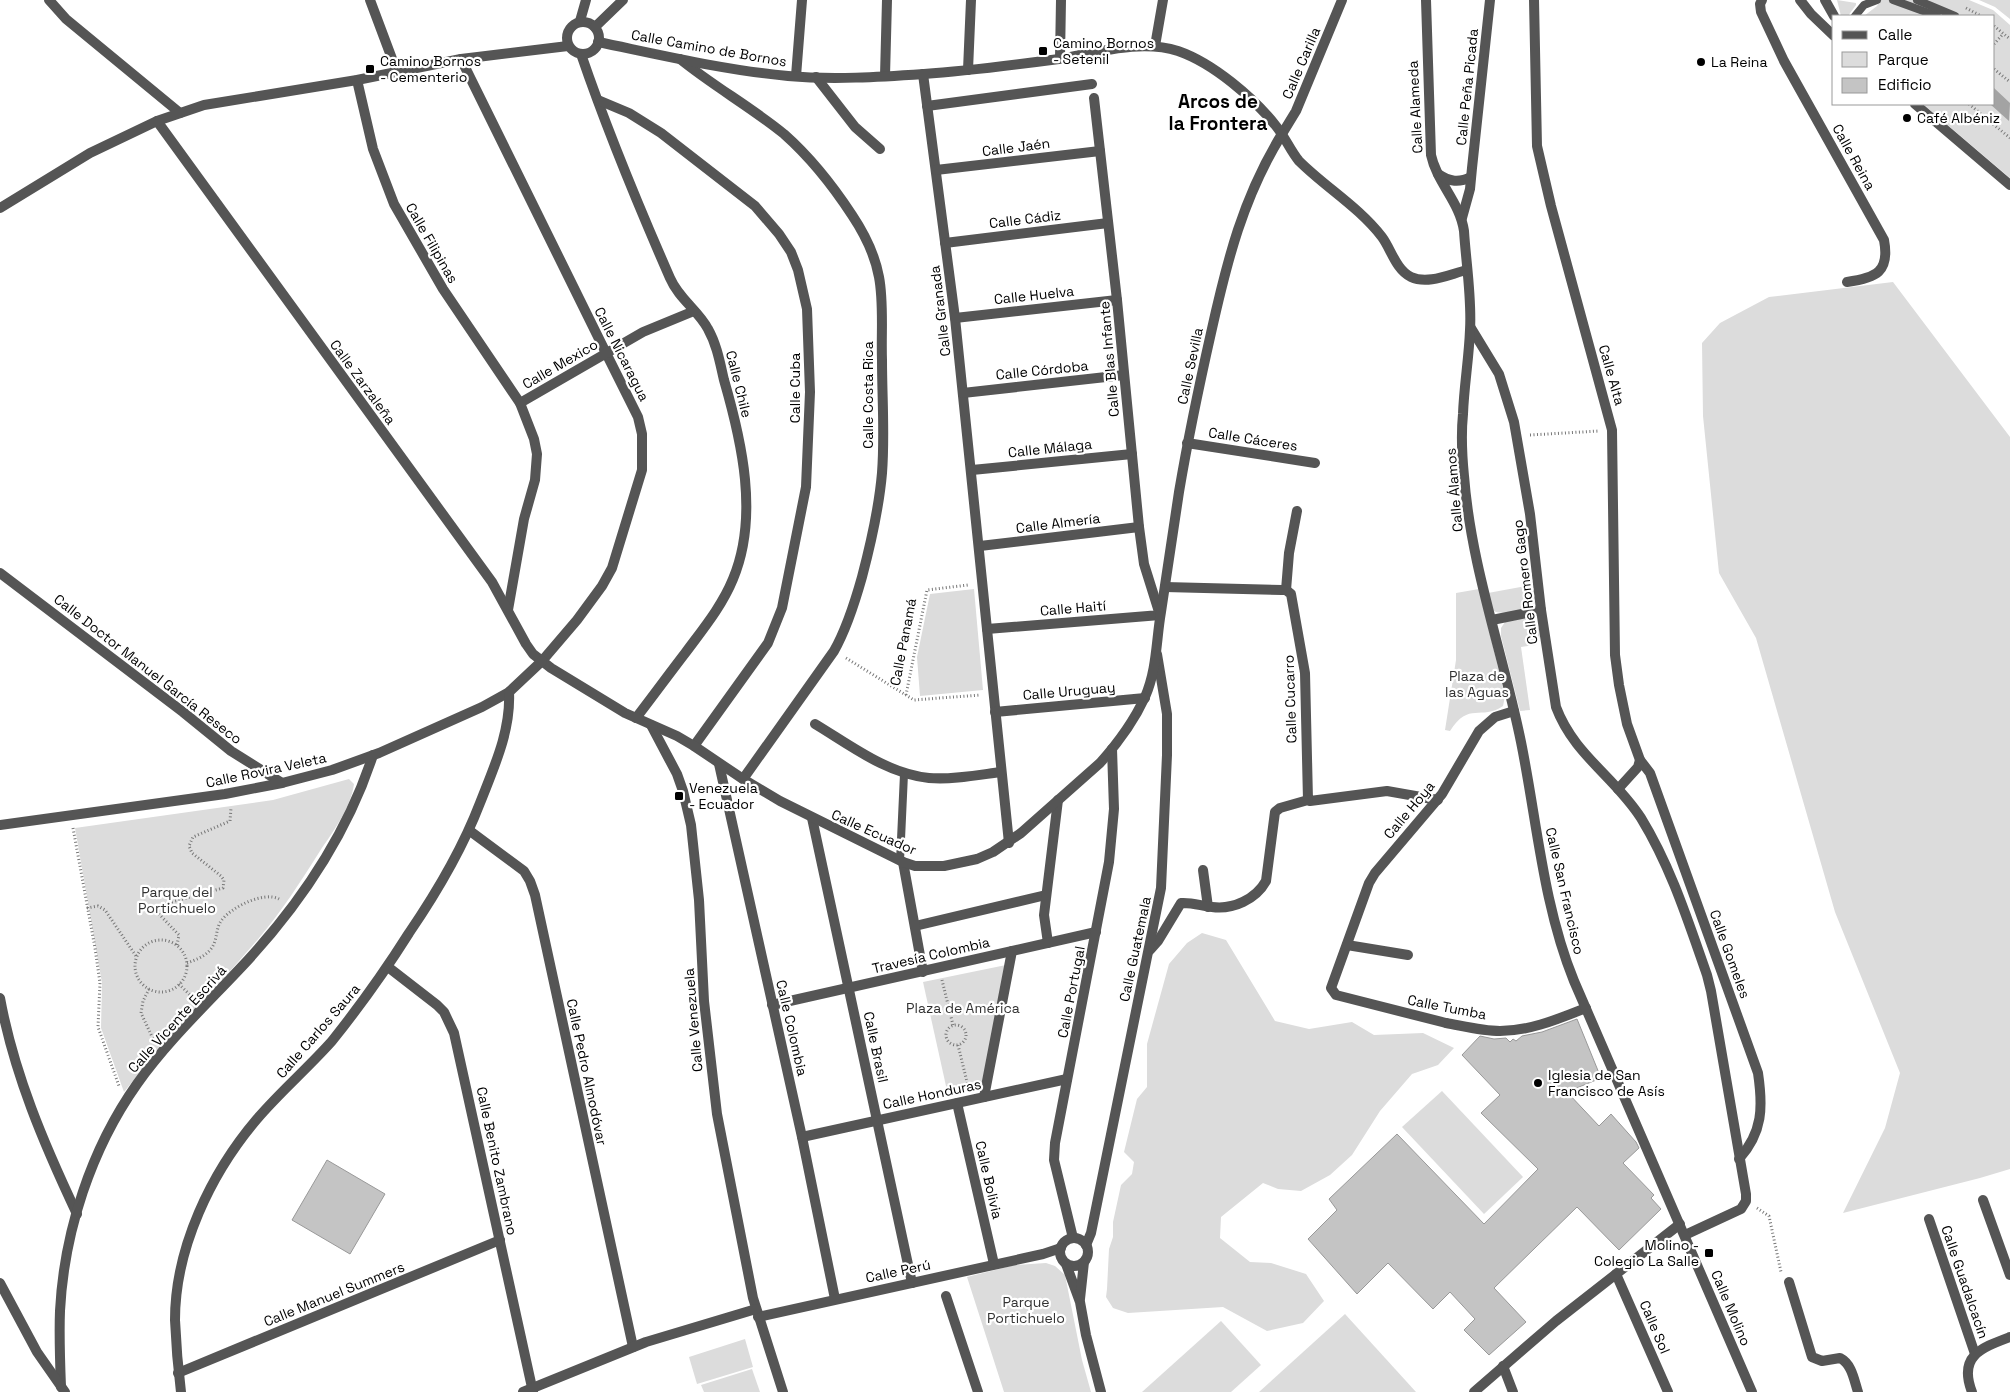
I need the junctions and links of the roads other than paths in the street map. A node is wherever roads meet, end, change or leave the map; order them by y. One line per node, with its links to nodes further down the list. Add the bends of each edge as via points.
1 (49, 0): 46 (street, via 66,19)
2 (370, 0): 35 (street)
3 (586, 0): 24 (street)
4 (623, 0): 25 (street)
5 (802, 0): 37 (street)
6 (887, 0): 38 (street)
7 (971, 0): 34 (street)
8 (1061, 0): 31 (street)
9 (1163, 0): 29 (street)
10 (1342, 0): 48 (street, Calle Carilla, via 1296,111)
11 (1426, 0): 52 (street, Calle Alameda, via 1429,121)
12 (1490, 0): 53 (street, Calle Peña Picada)
13 (1534, 0): 96 (street, Calle Alta, via 1535,125 1539,156 1612,430 1615,655 1626,718)
14 (1762, 0): 60 (street, Calle Reina, via 1761,12 1784,61 1884,240 1885,261 1877,274 1866,280)
15 (1800, 0): 26 (street)
16 (1825, 0): 20 (street)
17 (1877, 0): 21 (lane, via 1864,5)
18 (1893, 0): 22 (lane)
19 (1916, 0): 23 (lane)
20 (1833, 15)
21 (1856, 15)
22 (1934, 15)
23 (1953, 15)
24 (580, 22): 25 (street); 28 (street, via 568,31)
25 (595, 27): 27 (street)
26 (1832, 34)
27 (598, 42): 30 (street, via 590,52); 33 (street, Calle Camino de Bornos)
28 (568, 46): 30 (street); 32 (street)
29 (1155, 46): 31 (street, Calle Camino de Bornos); 48 (street, Calle Camino de Bornos, via 1185,54 1215,70 1266,113)
30 (581, 54): 43 (street, Calle Chile)
31 (1060, 58): 34 (street, Calle Camino de Bornos)
32 (461, 59): 35 (street); 65 (street, Calle Nicaragua)
33 (680, 59): 37 (street, Calle Camino de Bornos); 101 (street, Calle Costa Rica, via 798,147 854,217 875,262 881,291 882,473 874,528 859,589 834,651)
34 (968, 70): 36 (street, Calle Camino de Bornos)
35 (397, 72): 40 (street)
36 (923, 74): 38 (street, Calle Camino de Bornos); 45 (street, Calle Granada)
37 (796, 76): 39 (street, Calle Camino de Bornos)
38 (885, 76): 39 (street, Calle Camino de Bornos)
39 (816, 77): 49 (street, via 855,127)
40 (357, 80): 46 (street, via 222,101); 68 (street, Calle Filipinas, via 373,149 394,204 442,289)
41 (1092, 84): 45 (street)
42 (1094, 98): 50 (street, Calle Blas Infante)
43 (598, 100): 62 (street, Calle Chile, via 671,279 679,295); 93 (street, Calle Cuba, via 629,113 661,133 755,206 790,252 798,270 807,309 810,392 806,488 782,608 768,643)
44 (1916, 105): 54 (street)
45 (927, 106): 51 (street, Calle Granada)
46 (180, 113): 47 (street)
47 (157, 121): 55 (street, via 70,164); 79 (street, Calle Zarzaleña, via 492,582)
48 (1282, 134): 59 (street, Calle Camino de Bornos, via 1298,161 1377,231 1403,272 1425,280); 69 (street, Calle Sevilla, via 1257,178 1234,239)
49 (880, 149)
50 (1100, 151): 51 (street, Calle Jaén); 57 (street, Calle Blas Infante)
51 (936, 170): 58 (street, Calle Granada)
52 (1435, 172): 53 (street, via 1456,182); 56 (street)
53 (1471, 177): 56 (street, Calle Peña Picada)
54 (2010, 185)
55 (0, 208)
56 (1462, 218): 59 (street, Calle Álamos)
57 (1108, 223): 58 (street, Calle Cádiz); 61 (street, Calle Blas Infante)
58 (945, 243): 63 (street, Calle Granada)
59 (1467, 270): 64 (street, Calle Álamos)
60 (1847, 282)
61 (1117, 300): 63 (street, Calle Huelva); 66 (street, Calle Blas Infante)
62 (694, 311): 65 (street, Calle Mexico, via 643,332); 90 (street, Calle Chile, via 714,342 733,411 741,451 744,537 733,579 724,597)
63 (955, 318): 67 (street, Calle Granada)
64 (1470, 328): 80 (street, Calle Romero Gago, via 1499,374 1517,435); 82 (street, Calle Álamos, via 1462,417 1464,475 1473,546)
65 (606, 354): 68 (street, Calle Mexico); 85 (street, Calle Nicaragua, via 638,417 642,434 642,470 612,568 577,620)
66 (1124, 375): 67 (street, Calle Córdoba); 70 (street, Calle Blas Infante)
67 (963, 392): 72 (street, Calle Granada)
68 (520, 403): 79 (street, Calle Filipinas, via 534,438 537,468)
69 (1187, 443): 71 (street, Calle Cáceres); 77 (street, Calle Sevilla)
70 (1132, 454): 72 (street, Calle Málaga); 74 (street, Calle Blas Infante)
71 (1315, 463)
72 (972, 470): 75 (street, Calle Granada)
73 (1297, 511): 78 (street)
74 (1139, 527): 75 (street, Calle Almería); 81 (street, Calle Blas Infante, via 1144,564)
75 (980, 546): 83 (street)
76 (0, 573): 102 (street, Calle Doctor Manuel García Reseco, via 231,751)
77 (1165, 587): 78 (street); 81 (street, Calle Sevilla)
78 (1286, 590): 105 (street, Calle Cucarro, via 1293,599 1305,673)
79 (508, 610): 85 (street, Calle Zarzaleña, via 526,644)
80 (1541, 610): 82 (street); 100 (street, Calle Romero Gago, via 1561,722 1577,747)
81 (1160, 615): 83 (street, Calle Haití); 84 (street, Calle Ecuador)
82 (1492, 620): 88 (street)
83 (987, 629): 89 (street)
84 (1157, 654): 87 (street, Calle Ecuador); 120 (street, Calle Guatemala, via 1167,714 1167,756 1161,888)
85 (542, 662): 86 (street, Calle Rovira Veleta); 90 (street, Calle Ecuador)
86 (509, 692): 95 (street, Calle Rovira Veleta); 109 (street, Calle Carlos Saura, via 509,714 502,745)
87 (1145, 698): 89 (street, Calle Uruguay); 94 (street, Calle Ecuador)
88 (1514, 711): 106 (street, Calle Hoya, via 1495,717 1479,730); 128 (street, Calle San Francisco, via 1562,949)
89 (995, 712): 98 (street)
90 (636, 718): 92 (street, Calle Ecuador)
91 (815, 724): 99 (street)
92 (651, 725): 93 (street, Calle Ecuador); 154 (street, Calle Venezuela, via 677,774 691,825 704,1001 717,1114)
93 (694, 746): 97 (street, Calle Ecuador)
94 (1112, 749): 104 (street, Calle Ecuador); 116 (street, Calle Portugal, via 1112,835)
95 (373, 755): 102 (street, Calle Rovira Veleta); 136 (street, Calle Vicente Escrivá, via 353,809 292,907 137,1084 98,1154)
96 (1640, 760): 103 (street, via 1638,767); 134 (street, Calle Gomeles, via 1650,773 1758,1073 1759,1126 1750,1147)
97 (719, 764): 101 (street, Calle Ecuador); 127 (street, Calle Colombia)
98 (1001, 772): 99 (street, via 943,778); 110 (street)
99 (904, 774): 111 (lane)
100 (1604, 775): 103 (street, Calle Gomeles)
101 (743, 780): 107 (street, Calle Ecuador)
102 (282, 783): 108 (street, Calle Rovira Veleta)
103 (1618, 788): 134 (street, Calle Gomeles, via 1640,817 1669,872 1707,975)
104 (1058, 800): 110 (street, Calle Ecuador); 113 (street)
105 (1308, 800): 106 (street, via 1386,791); 114 (street, via 1275,812 1263,888 1233,905)
106 (1438, 800): 118 (street, Calle Hoya, via 1374,873)
107 (812, 818): 111 (street, Calle Ecuador); 124 (street, Calle Brasil)
108 (0, 826)
109 (470, 831): 122 (street, Calle Carlos Saura, via 435,894); 156 (street, Calle Pedro Almodóvar, via 524,870 535,895)
110 (1009, 843): 111 (street, Calle Ecuador, via 985,856 959,863 929,867)
111 (901, 862): 115 (street)
112 (1203, 870): 114 (street)
113 (1046, 895): 115 (street); 117 (street, via 1044,915)
114 (1208, 907): 120 (street, via 1181,903)
115 (915, 926): 123 (street)
116 (1096, 932): 117 (street, Travesía Colombia); 129 (street, Calle Portugal)
117 (1048, 943): 119 (street, Travesía Colombia)
118 (1347, 945): 121 (street); 125 (street, Calle Hoya)
119 (1012, 951): 123 (street, Travesía Colombia); 130 (street)
120 (1148, 952): 142 (street, Calle Guatemala)
121 (1408, 956)
122 (388, 967): 141 (street, Calle Benito Zambrano, via 437,1005 454,1033); 159 (street, Calle Carlos Saura, via 324,1049 257,1118 213,1183 189,1238 183,1262 175,1319)
123 (923, 972): 124 (street, Travesía Colombia)
124 (849, 988): 127 (street, Travesía Colombia); 132 (street, Calle Brasil)
125 (1332, 992): 128 (street, Calle Tumba, via 1446,1023 1500,1031 1538,1026)
126 (0, 998): 136 (street, via 29,1106 48,1155)
127 (772, 1005): 133 (street, Calle Colombia)
128 (1586, 1008): 138 (street, Calle San Francisco)
129 (1067, 1079): 130 (street, Calle Honduras); 140 (street, Calle Portugal, via 1054,1152)
130 (984, 1097): 131 (street, Calle Honduras)
131 (957, 1103): 132 (street, Calle Honduras); 145 (street, Calle Bolivia)
132 (877, 1120): 133 (street, Calle Honduras); 150 (street, Calle Brasil)
133 (802, 1137): 152 (street, Calle Colombia)
134 (1739, 1159): 139 (street, Calle Gomeles, via 1746,1201 1740,1209)
135 (1983, 1200): 147 (street)
136 (77, 1214): 160 (street, Calle Vicente Escrivá, via 60,1310)
137 (1928, 1219): 157 (street, Calle Guadalcacín)
138 (1680, 1224): 139 (street, Calle San Francisco); 146 (street)
139 (1685, 1235): 169 (street, Calle Molino)
140 (1073, 1238): 142 (street); 143 (street, via 1064,1242)
141 (500, 1240): 159 (street, Calle Manuel Summers); 161 (street, Calle Benito Zambrano)
142 (1086, 1245): 144 (street, via 1088,1253)
143 (1063, 1256): 144 (street, via 1076,1266); 145 (street, Calle Perú, via 1043,1254); 153 (street)
144 (1084, 1262): 153 (street)
145 (994, 1264): 150 (street, Calle Perú)
146 (1616, 1274): 158 (street); 168 (street, Calle Sol)
147 (2010, 1276)
148 (1789, 1282): 170 (street, via 1812,1357 1822,1361 1845,1360)
149 (0, 1283): 160 (street, via 37,1352)
150 (912, 1283): 152 (street, Calle Perú)
151 (946, 1296): 164 (street)
152 (835, 1299): 154 (street, Calle Perú)
153 (1080, 1302): 165 (street)
154 (757, 1313): 156 (street, Calle Perú, via 660,1337); 163 (street, Calle Venezuela)
155 (2010, 1337): 157 (street, Calle Guadalcacín, via 1983,1347)
156 (633, 1347): 161 (street, Calle Perú)
157 (1975, 1354): 171 (street, Calle Guadalcacín, via 1969,1363 1968,1374)
158 (1503, 1366): 166 (street); 167 (street)
159 (178, 1373): 162 (street, Calle Carlos Saura)
160 (63, 1389)
161 (529, 1391)
162 (181, 1392)
163 (784, 1392)
164 (978, 1392)
165 (1100, 1392)
166 (1474, 1392)
167 (1513, 1392)
168 (1668, 1392)
169 (1752, 1392)
170 (1858, 1392)
171 (1972, 1392)

